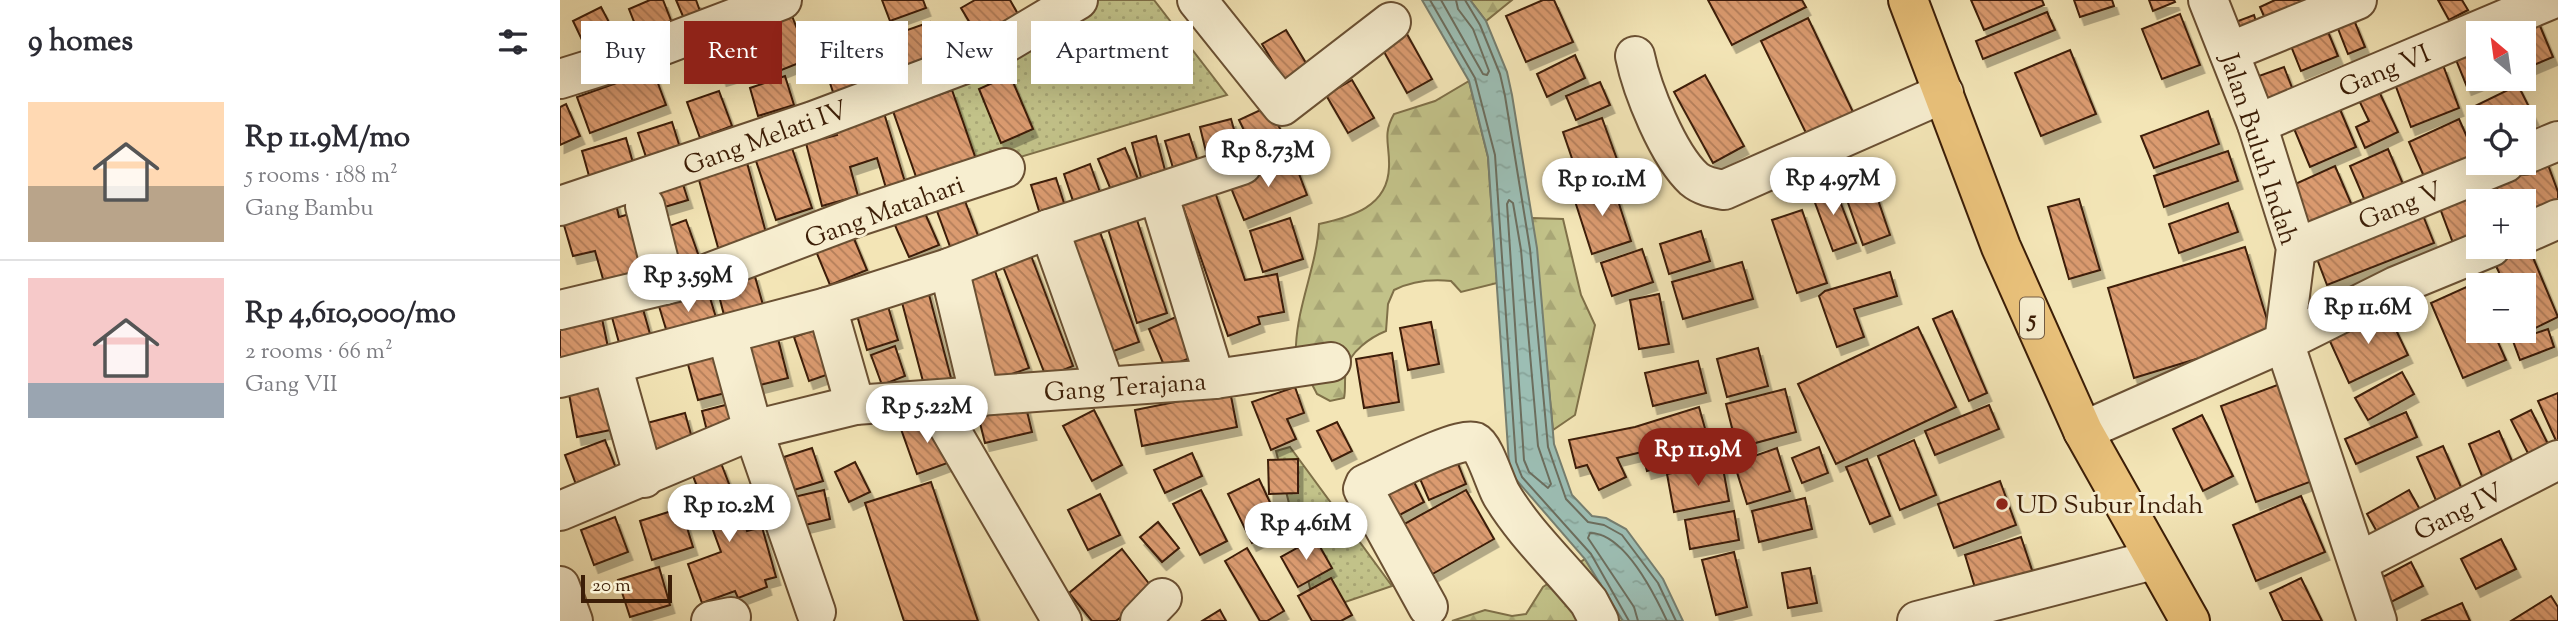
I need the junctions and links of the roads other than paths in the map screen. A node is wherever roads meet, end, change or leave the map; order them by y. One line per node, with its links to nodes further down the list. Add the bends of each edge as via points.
1 (782, 0): 11 (street)
2 (1078, 0): 20 (street, Gang Melati IV, via 962,65 813,121)
3 (1908, 0): 12 (highway, 5)
4 (2208, 0): 9 (street, Jalan Buluh Indah)
5 (2357, 0): 9 (street)
6 (2550, 0): 13 (street, Gang VI)
7 (1208, 4): 8 (street, via 1282,106)
8 (1391, 22)
9 (2229, 52): 13 (street, Jalan Buluh Indah)
10 (1635, 56): 12 (street, via 1646,99 1684,167 1695,180 1724,190)
11 (560, 79)
12 (1944, 93): 42 (highway, 5, via 2001,247)
13 (2257, 124): 25 (street, Jalan Buluh Indah)
14 (2558, 141): 15 (street)
15 (2536, 150)
16 (1242, 166): 19 (street)
17 (1005, 168): 28 (street, Gang Matahari, via 859,216 735,265)
18 (2475, 175): 25 (street, Gang V)
19 (1158, 193): 24 (street); 36 (street)
20 (560, 206)
21 (645, 206): 28 (street)
22 (2558, 219): 23 (street)
23 (2536, 228)
24 (1049, 229): 27 (street); 37 (street)
25 (2296, 248): 32 (street, Jalan Buluh Indah)
26 (2466, 257): 32 (street)
27 (949, 268): 29 (street); 38 (street)
28 (665, 285): 30 (street, Gang Matahari)
29 (827, 307): 31 (street); 40 (street)
30 (560, 310)
31 (727, 335): 34 (street); 41 (street)
32 (2284, 342): 42 (street); 47 (street, Jalan Buluh Indah)
33 (1331, 362): 36 (street, Gang Terajana)
34 (612, 365): 35 (street); 44 (street)
35 (560, 378)
36 (1215, 379): 37 (street, Gang Terajana)
37 (1105, 386): 38 (street, Gang Terajana)
38 (980, 397): 39 (street, Gang Terajana)
39 (933, 400): 40 (street, Gang Terajana); 52 (street)
40 (855, 405): 41 (street, Gang Terajana)
41 (753, 430): 44 (street, Gang Terajana); 50 (street)
42 (2083, 431): 46 (highway, 5)
43 (2558, 460): 47 (street, Gang IV)
44 (644, 478): 45 (street, Gang Terajana)
45 (560, 512)
46 (2153, 560): 54 (street); 55 (highway, 5)
47 (2358, 562): 56 (street, Jalan Buluh Indah)
48 (560, 586): 51 (street)
49 (1428, 607): 53 (street, via 1363,489 1461,442 1477,443 1501,494 1589,602)
50 (816, 612)
51 (573, 621)
52 (1062, 621)
53 (1599, 621)
54 (1917, 621)
55 (2190, 621)
56 (2377, 621)

